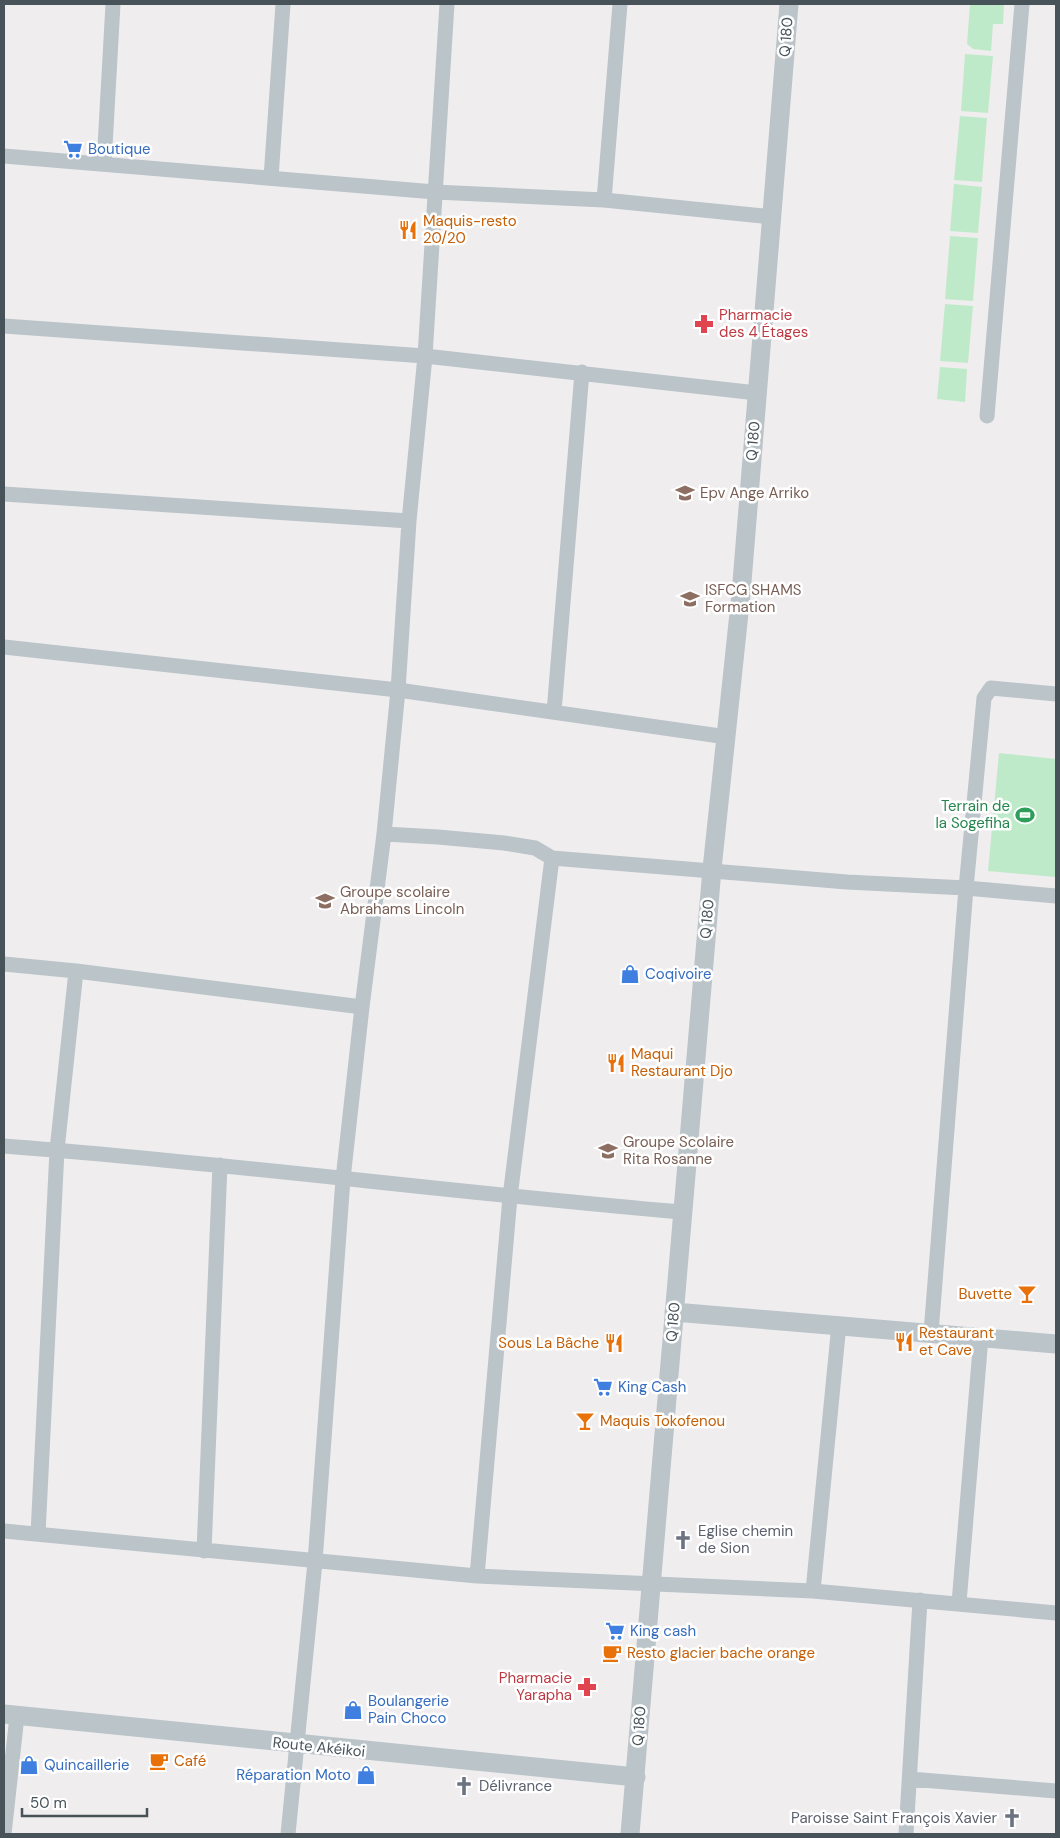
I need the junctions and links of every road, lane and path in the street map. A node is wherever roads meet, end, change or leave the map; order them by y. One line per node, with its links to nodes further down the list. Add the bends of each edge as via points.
1 (113, 4): 8 (street)
2 (283, 4): 9 (street)
3 (447, 4): 10 (street)
4 (620, 4): 11 (street)
5 (789, 4): 12 (street, Q 180)
6 (1022, 4): 17 (street)
7 (4, 156): 8 (street)
8 (104, 164): 9 (street)
9 (272, 178): 10 (street)
10 (435, 192): 11 (street); 14 (street)
11 (604, 200): 12 (street)
12 (773, 218): 16 (street, Q 180)
13 (4, 326): 14 (street)
14 (425, 356): 15 (street); 19 (street)
15 (582, 372): 16 (street); 23 (street)
16 (757, 393): 24 (street, Q 180)
17 (987, 416)
18 (4, 494): 19 (street)
19 (409, 521): 21 (street)
20 (4, 646): 21 (street)
21 (398, 690): 23 (street); 25 (street)
22 (1056, 694): 28 (street, via 990,688 987,692)
23 (554, 712): 24 (street)
24 (727, 737): 27 (street, Q 180)
25 (384, 834): 26 (street, via 438,836 535,848); 32 (street)
26 (552, 858): 27 (street); 37 (street)
27 (712, 869): 28 (street, via 847,882); 38 (street, Q 180)
28 (966, 888): 29 (street); 41 (street)
29 (1056, 896)
30 (4, 964): 31 (street)
31 (76, 971): 32 (street); 34 (street)
32 (362, 1007): 36 (street)
33 (4, 1146): 34 (street)
34 (57, 1150): 35 (street); 45 (street)
35 (220, 1165): 36 (street); 46 (street)
36 (344, 1179): 37 (street); 47 (street)
37 (510, 1197): 38 (street); 48 (street)
38 (682, 1212): 39 (street, Q 180)
39 (674, 1312): 40 (street); 49 (street, Q 180)
40 (839, 1324): 41 (street); 50 (street)
41 (931, 1333): 42 (street)
42 (981, 1337): 43 (street); 52 (street)
43 (1056, 1344)
44 (4, 1531): 45 (street)
45 (38, 1534): 46 (street)
46 (204, 1551): 47 (street)
47 (315, 1562): 48 (street); 55 (street)
48 (477, 1576): 49 (street)
49 (650, 1585): 50 (street); 56 (street, Q 180)
50 (813, 1591): 51 (street)
51 (920, 1600): 52 (street); 57 (street)
52 (959, 1603): 53 (street)
53 (1056, 1613)
54 (11, 1715): 55 (street, Route Akéikoi); 59 (street)
55 (296, 1745): 56 (street, Route Akéikoi); 60 (street)
56 (636, 1777): 61 (street, Q 180)
57 (910, 1778): 58 (street); 62 (street)
58 (1056, 1791)
59 (4, 1834)
60 (288, 1834)
61 (630, 1834)
62 (906, 1834)

